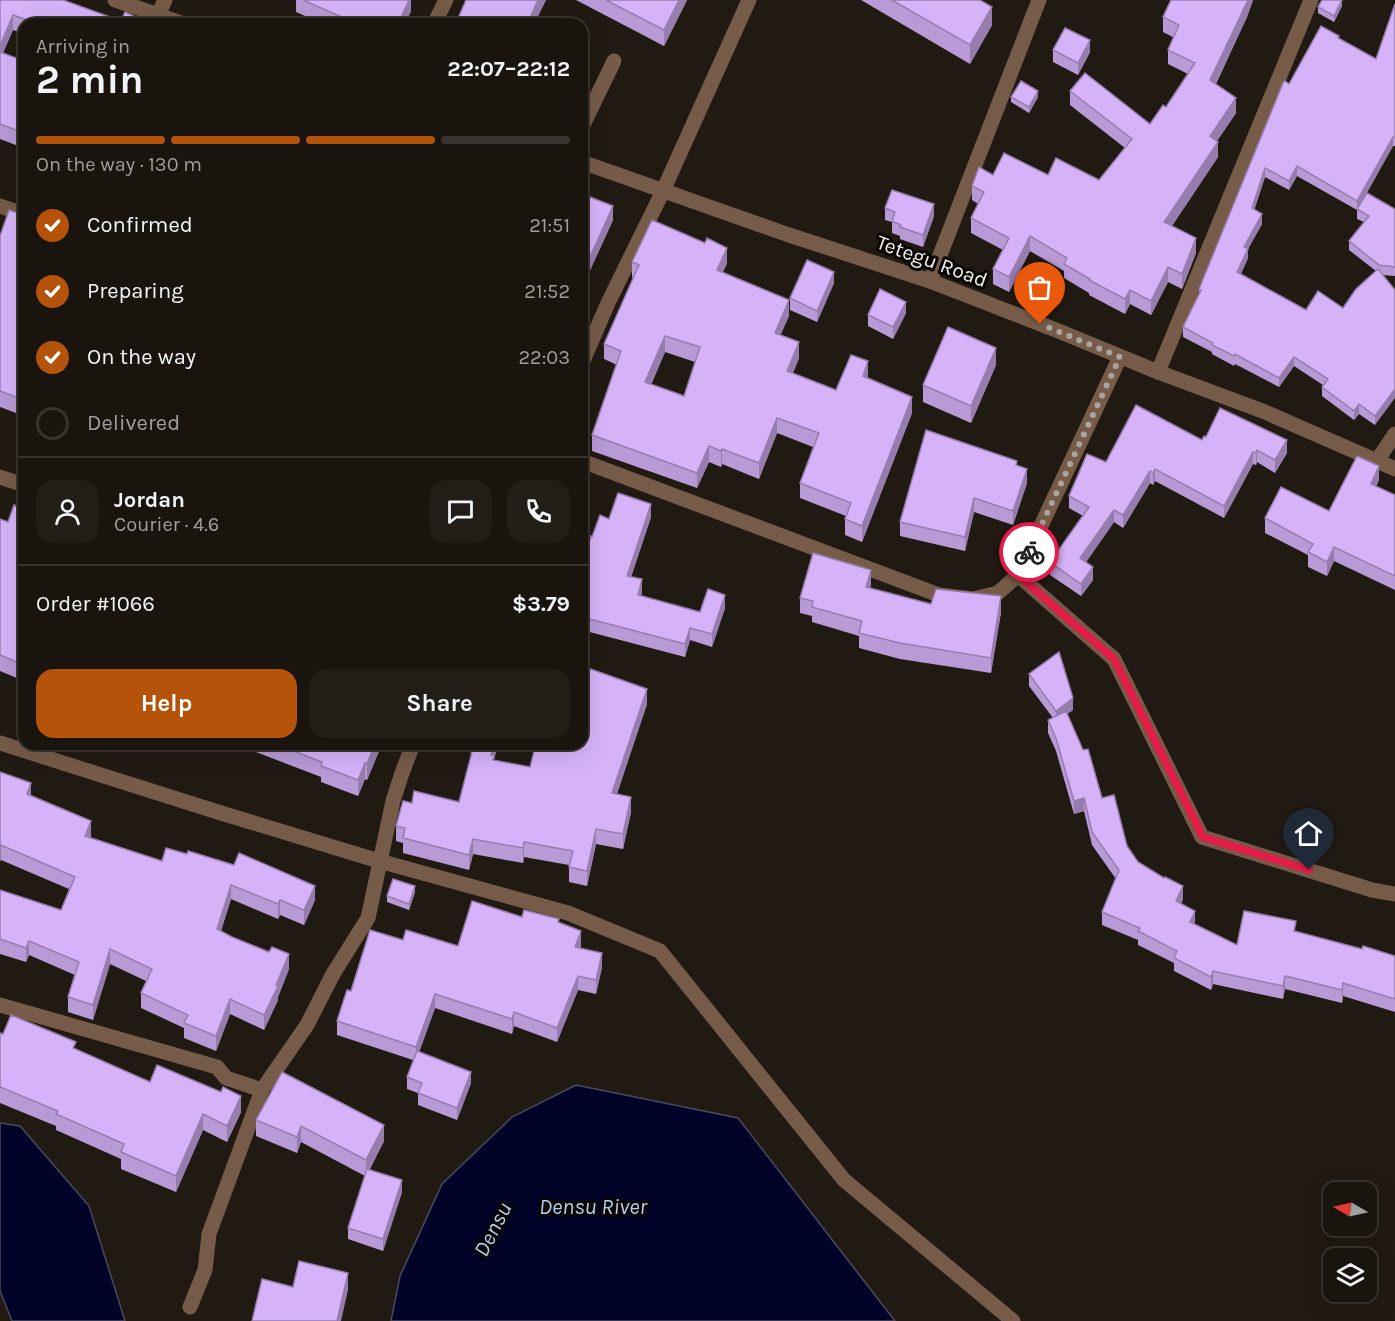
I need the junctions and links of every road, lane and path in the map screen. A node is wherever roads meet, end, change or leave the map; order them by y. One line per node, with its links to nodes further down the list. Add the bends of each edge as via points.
1 (115, 0): 7 (street)
2 (165, 0): 7 (street)
3 (446, 0): 9 (street)
4 (749, 0): 13 (street)
5 (1039, 0): 16 (street)
6 (1311, 0): 19 (street)
7 (158, 15): 8 (street)
8 (167, 18)
9 (437, 18)
10 (614, 61): 11 (street)
11 (588, 115)
12 (588, 164): 13 (street, Tetegu Road)
13 (663, 191): 16 (street, Tetegu Road); 17 (street)
14 (0, 206): 15 (street)
15 (18, 212)
16 (930, 281): 18 (street, Tetegu Road)
17 (588, 349)
18 (1120, 357): 19 (street, Tetegu Road); 26 (street)
19 (1158, 372): 21 (street, Tetegu Road, via 1265,412)
20 (1395, 434): 21 (street)
21 (1376, 462): 23 (street, Tetegu Road)
22 (588, 463): 26 (street, via 939,595 974,599 998,593)
23 (1395, 470)
24 (0, 477): 25 (street)
25 (18, 483)
26 (1018, 575): 32 (street, via 1114,659 1203,837)
27 (0, 743): 28 (street)
28 (18, 749)
29 (22, 750): 31 (street)
30 (411, 750): 31 (street, via 393,801)
31 (379, 861): 34 (street, via 368,918 307,1025); 36 (street, via 568,913 660,951 844,1180)
32 (1395, 894)
33 (0, 1005): 34 (street, via 217,1067 226,1078)
34 (262, 1090): 35 (street, via 209,1234 205,1270)
35 (190, 1306)
36 (1013, 1321)

